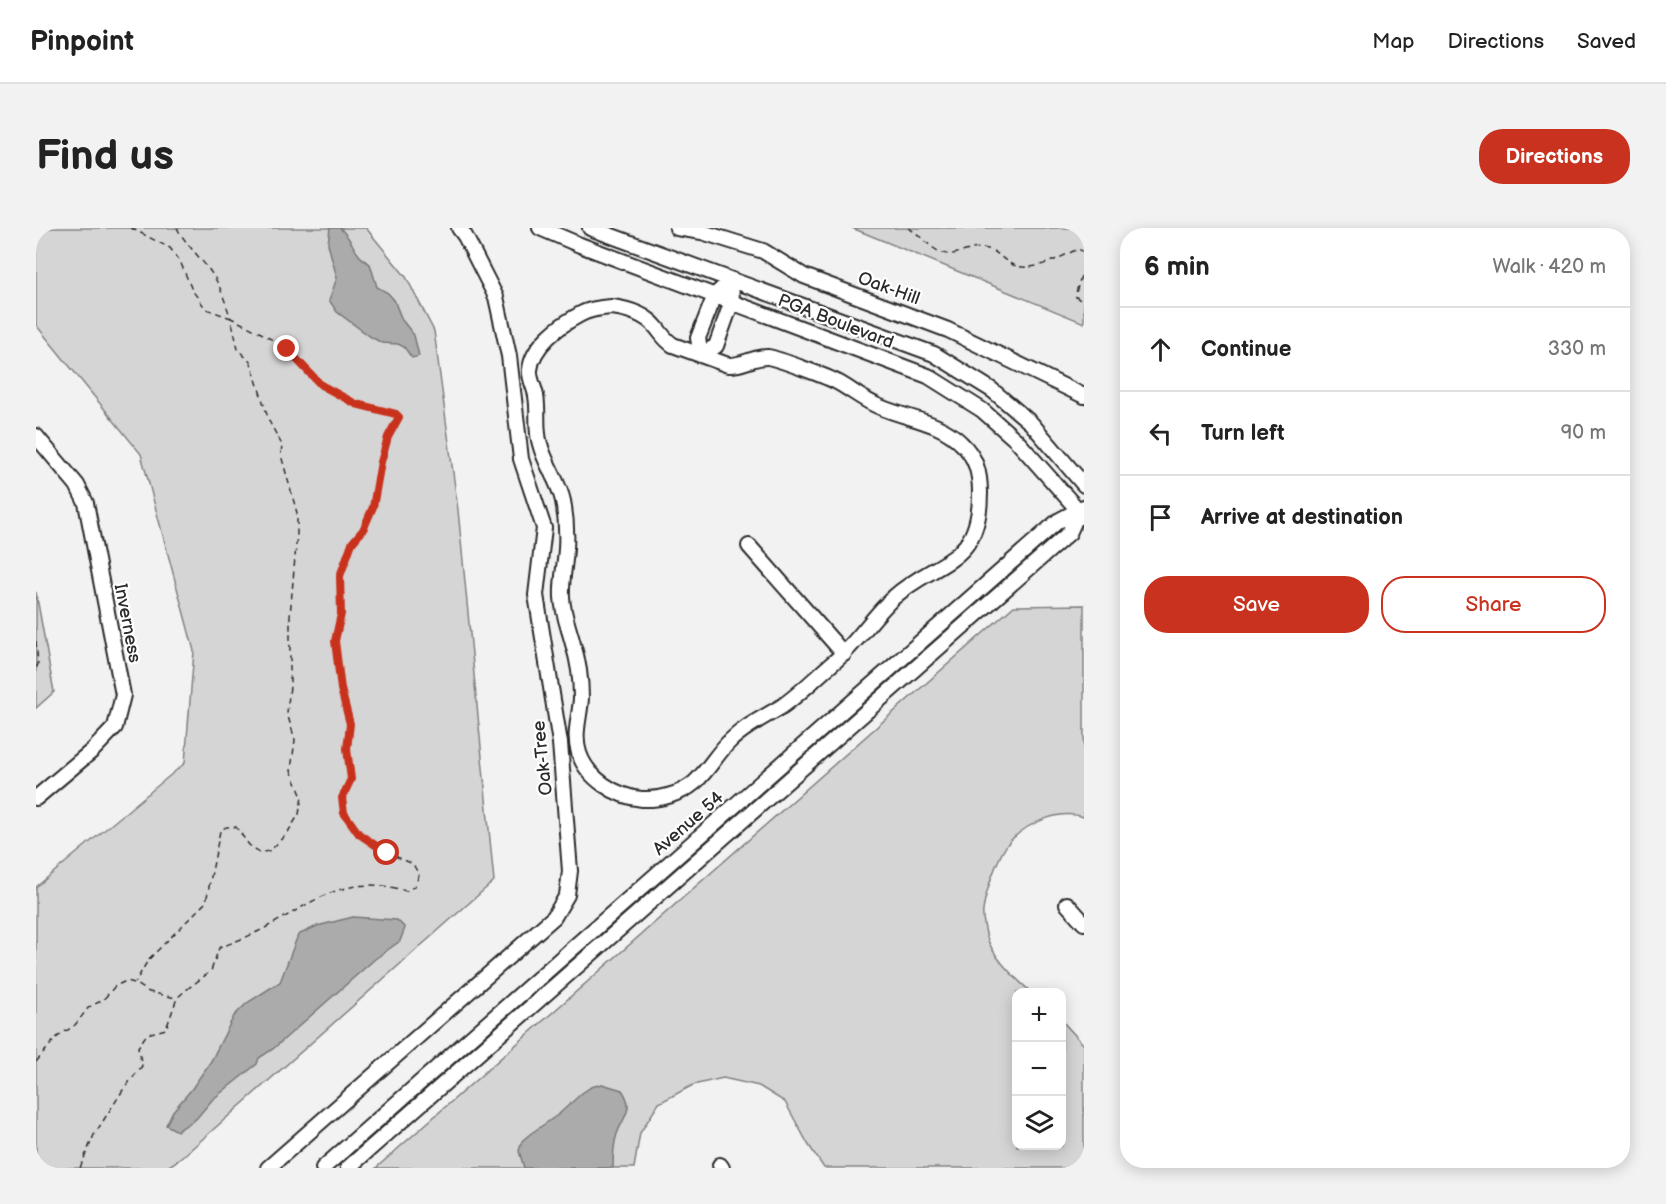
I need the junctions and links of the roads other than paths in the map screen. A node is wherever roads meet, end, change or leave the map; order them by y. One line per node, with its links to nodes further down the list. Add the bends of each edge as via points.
1 (459, 228): 18 (street, Oak-Tree, via 496,297 509,356 521,459 544,528 536,595 560,743 570,871 567,895 554,917)
2 (540, 228): 6 (street, PGA Boulevard)
3 (590, 228): 5 (street, PGA Boulevard)
4 (677, 228): 9 (street, Oak-Hill, via 763,251 804,276 948,330)
5 (731, 280): 6 (street); 7 (street); 11 (street, PGA Boulevard, via 934,354 992,390 1031,423)
6 (715, 295): 7 (street, PGA Boulevard); 8 (street, via 698,338)
7 (732, 301): 8 (street, via 716,346); 12 (street, PGA Boulevard, via 928,376 982,410 1016,440)
8 (701, 355): 14 (street, via 728,365 768,357 839,383 879,407 940,429 972,456 979,472 980,496 977,524 970,540 945,565 923,575 895,596); 14 (street, via 673,345 642,315 612,307 579,315 547,339 534,356 530,370 537,398 539,442 562,496 566,521 561,596 579,673 579,755 589,772 620,793 641,799 676,793 694,783 728,742 782,706)
9 (1084, 396)
10 (36, 436): 15 (street, Inverness, via 77,485 86,503 123,695 115,727)
11 (1084, 485)
12 (1082, 511): 19 (street, Avenue 54, via 1058,521); 20 (street, Avenue 54, via 1069,533)
13 (749, 546): 14 (street)
14 (844, 654)
15 (36, 798)
16 (1067, 904): 17 (street)
17 (1084, 922)
18 (268, 1168)
19 (324, 1168)
20 (348, 1168)

